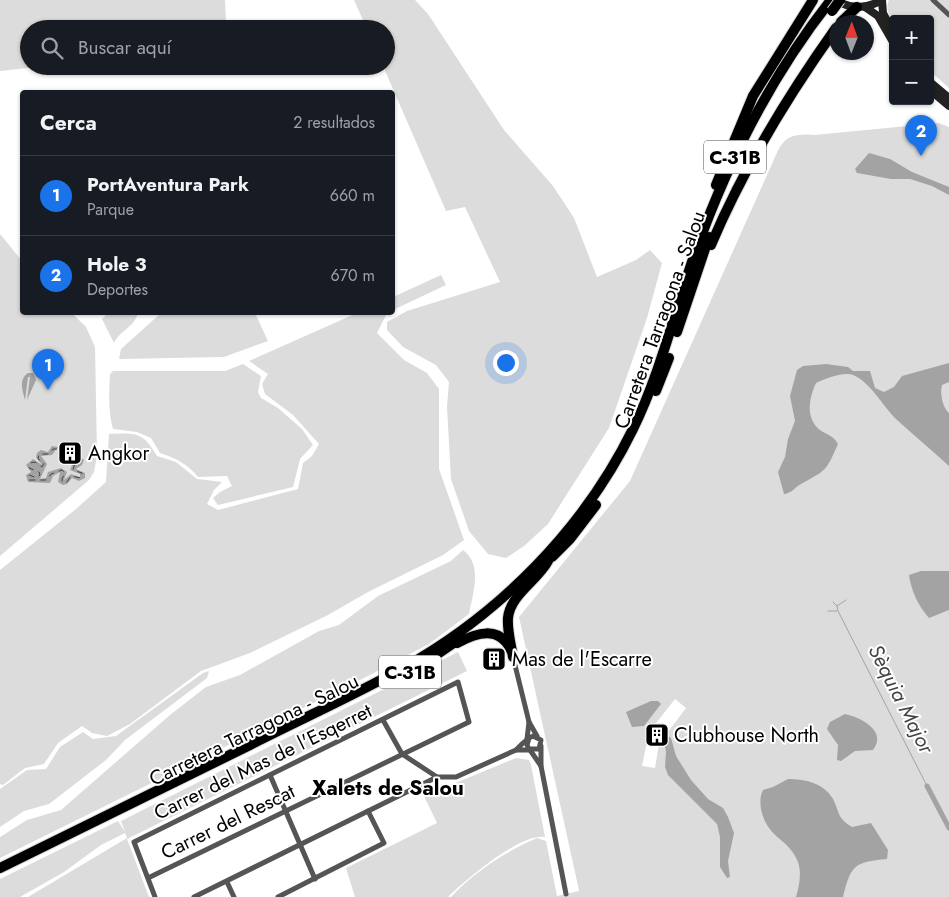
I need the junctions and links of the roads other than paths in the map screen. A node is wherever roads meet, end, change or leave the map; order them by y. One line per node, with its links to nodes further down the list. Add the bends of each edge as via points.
1 (813, 0): 16 (highway, via 753,96 731,144 691,254)
2 (838, 0): 5 (highway, Carretera Tarragona - Salou / C-31B, bridge); 6 (street)
3 (882, 0): 6 (street); 9 (street, via 883,13)
4 (933, 0): 7 (street)
5 (830, 6): 16 (highway, Carretera Tarragona - Salou / C-31B, via 745,150)
6 (861, 7): 8 (highway); 10 (street, via 878,16)
7 (949, 14)
8 (850, 15)
9 (889, 24)
10 (889, 35)
11 (829, 38): 16 (highway, via 759,145 727,208)
12 (934, 85): 14 (street)
13 (934, 93): 15 (street)
14 (949, 98)
15 (949, 106)
16 (678, 320): 17 (highway, Carretera Tarragona - Salou / C-31B, via 662,378 622,465 570,539); 35 (highway, Carretera Tarragona - Salou / C-31B, via 634,427 588,505 535,566 475,620 397,671)
17 (548, 561): 18 (highway, Carretera Tarragona - Salou / C-31B, via 501,607); 19 (highway, via 509,611)
18 (448, 648): 19 (highway, via 484,632 505,641); 36 (highway, Carretera Tarragona - Salou / C-31B, via 351,702)
19 (513, 657): 22 (street)
20 (458, 682): 21 (street, Carrer del Mas de l'Esqerret); 28 (street, Carrer del Rescat, via 468,722)
21 (383, 720): 28 (street); 30 (street, Carrer del Mas de l'Esqerret)
22 (529, 722): 23 (street); 24 (street)
23 (538, 737): 24 (street); 25 (street)
24 (528, 740): 26 (street); 27 (street)
25 (542, 745): 27 (street, via 537,750); 29 (street)
26 (516, 750): 27 (street); 31 (street, via 456,777)
27 (530, 750): 29 (street)
28 (402, 754): 31 (street); 32 (street, Carrer del Rescat)
29 (541, 766): 40 (street)
30 (270, 776): 32 (street); 37 (street, Carrer del Mas de l'Esqerret, via 134,842)
31 (437, 778): 33 (street)
32 (286, 811): 34 (street); 37 (street, Carrer del Rescat)
33 (368, 811): 34 (street); 38 (street, via 384,843)
34 (300, 844): 38 (street); 39 (street)
35 (0, 868)
36 (0, 875)
37 (148, 878): 41 (street)
38 (315, 879): 44 (street)
39 (227, 882): 42 (street); 43 (street)
40 (566, 894)
41 (156, 897)
42 (194, 897)
43 (234, 897)
44 (278, 897)

